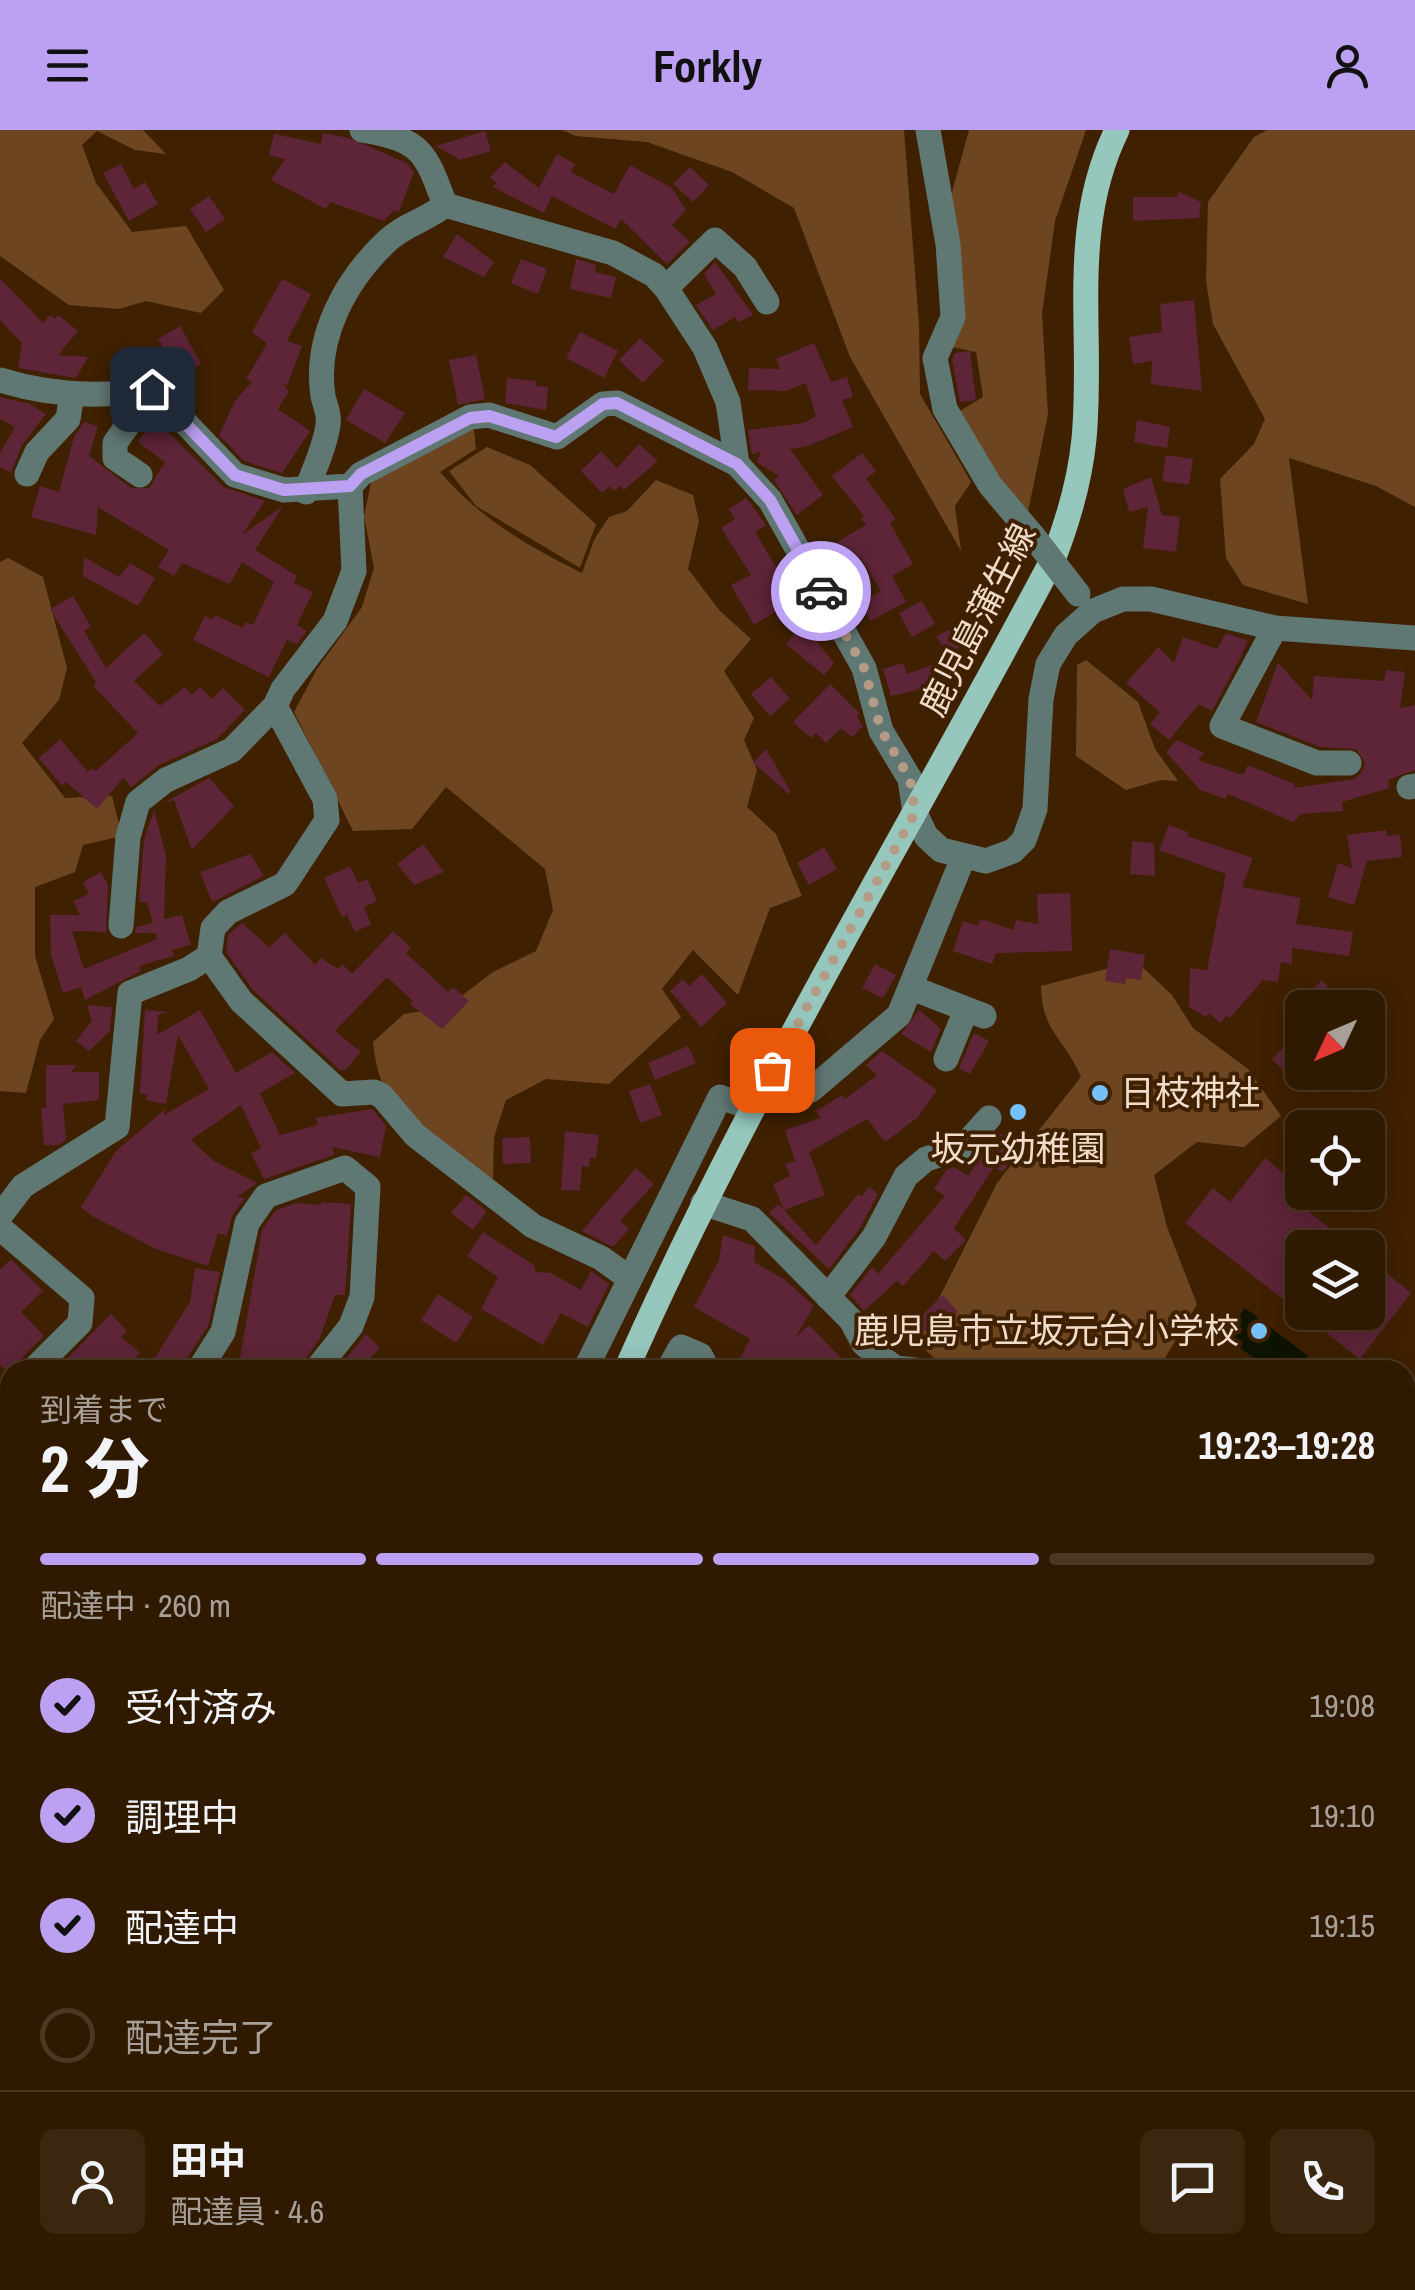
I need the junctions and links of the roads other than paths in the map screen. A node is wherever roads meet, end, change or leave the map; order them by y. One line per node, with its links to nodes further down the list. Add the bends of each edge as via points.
1 (362, 130): 4 (street, via 397,136 426,155)
2 (928, 130): 15 (street, bridge, via 953,317 935,358 945,410 990,485)
3 (1116, 130): 20 (main road, 鹿児島蒲生線, via 1085,238 1084,438 1069,518)
4 (446, 205): 5 (street, via 613,252); 14 (street, via 394,235 346,286 325,354 328,426)
5 (666, 288): 6 (street, via 715,240 745,267); 10 (street, via 728,402)
6 (767, 302)
7 (0, 380): 9 (street)
8 (152, 389): 9 (street, via 108,397); 12 (street, via 115,443 116,458); 14 (street, via 235,475)
9 (72, 394): 11 (street, via 68,419 37,452)
10 (737, 464): 13 (street, via 632,410 603,404 556,437 489,416 470,418 361,474); 20 (street, via 770,500 864,668 881,730 910,779)
11 (27, 474)
12 (140, 476)
13 (350, 486): 14 (street); 18 (street, via 355,541 348,595)
14 (306, 492)
15 (1086, 602): 16 (street, via 1151,599); 21 (street, via 1048,664 1032,826 1000,858)
16 (1275, 628): 17 (street); 19 (street, via 1222,726 1318,762)
17 (1415, 638)
18 (275, 706): 22 (street, via 232,750 166,780 138,802 128,837); 23 (street, via 325,800 328,820 285,884 228,912 213,928)
19 (1348, 763)
20 (915, 813): 21 (street, via 926,836); 26 (main road, 鹿児島蒲生線)
21 (963, 858): 24 (street)
22 (122, 926)
23 (209, 956): 30 (street, via 130,993 117,1127 23,1186); 32 (street, via 241,1001 342,1094 382,1096 415,1135 518,1214)
24 (912, 988): 25 (street, via 975,1013); 26 (street, via 899,1015 812,1090)
25 (946, 1059)
26 (772, 1070): 27 (main road, 鹿児島蒲生線)
27 (752, 1108): 29 (main road, 鹿児島蒲生線); 32 (street, via 720,1097)
28 (988, 1118): 33 (street, via 962,1148 926,1160 906,1176 874,1236)
29 (703, 1203): 33 (street, via 752,1219); 38 (main road, 鹿児島蒲生線)
30 (0, 1216)
31 (0, 1228): 34 (street, via 82,1298 80,1323)
32 (630, 1278): 37 (street)
33 (828, 1297): 41 (street)
34 (42, 1360)
35 (205, 1360): 36 (street, via 223,1332 247,1223 266,1196 345,1168 368,1187 362,1297 351,1326)
36 (324, 1360)
37 (590, 1360)
38 (631, 1360)
39 (674, 1360): 40 (street, via 681,1347)
40 (703, 1360)
41 (884, 1360)

